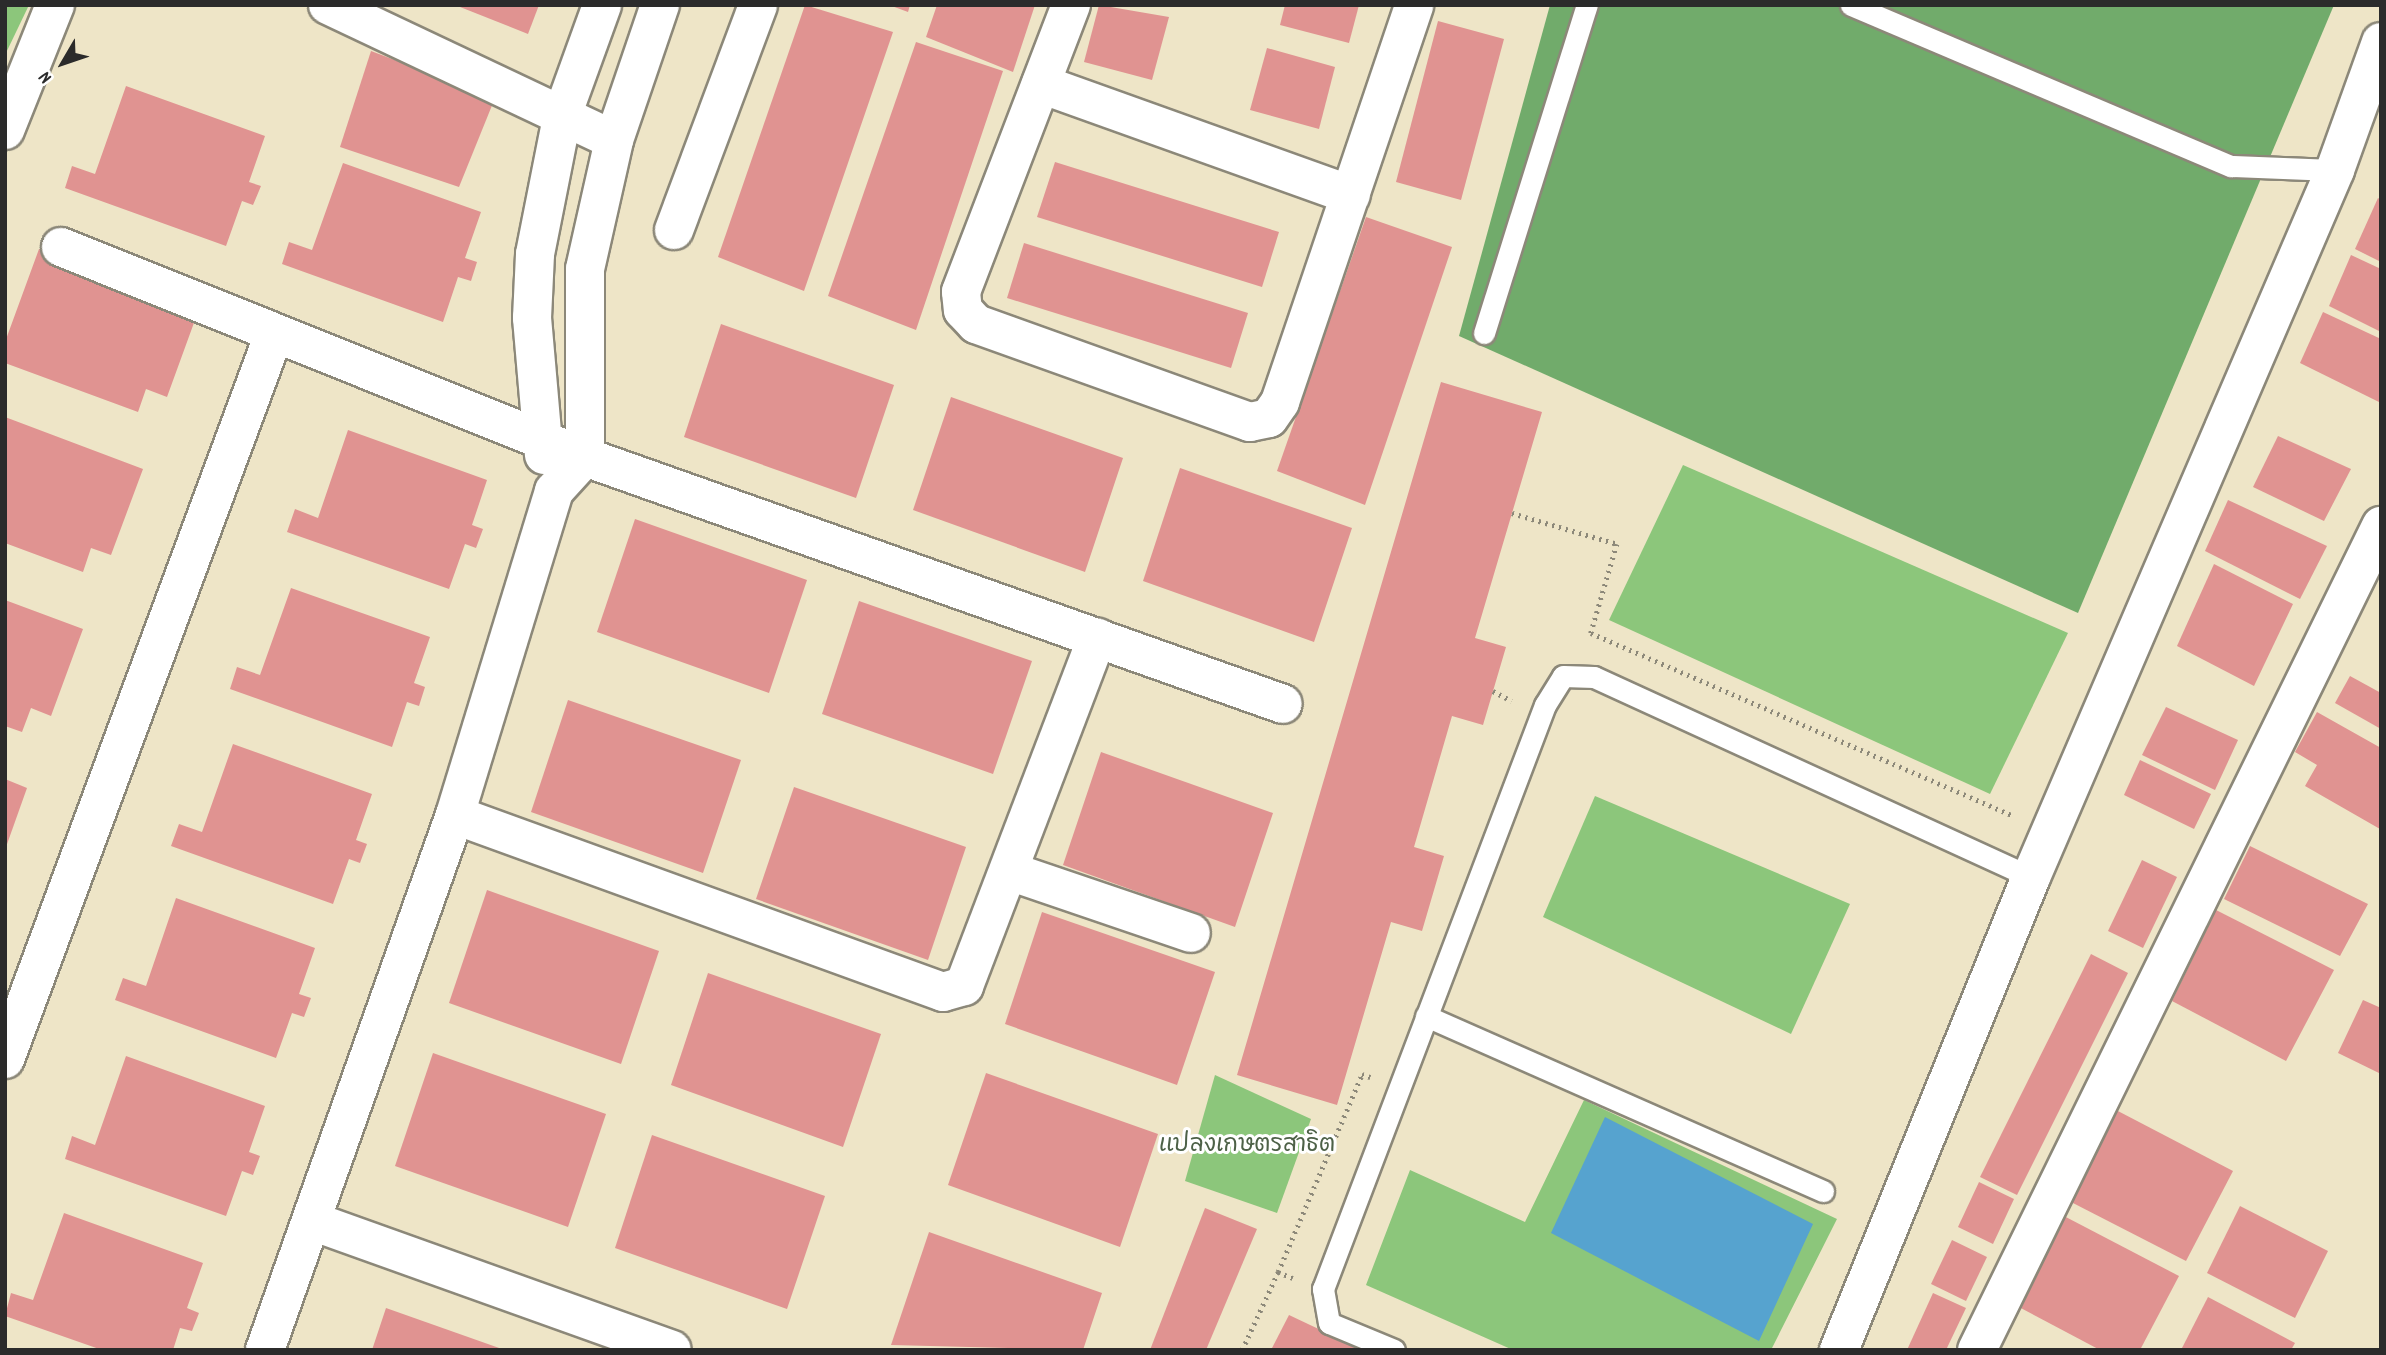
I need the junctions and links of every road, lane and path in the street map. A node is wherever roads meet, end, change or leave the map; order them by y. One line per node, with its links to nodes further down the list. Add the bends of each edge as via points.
1 (55, 5): 13 (street)
2 (328, 5): 12 (street)
3 (602, 5): 12 (street)
4 (660, 5): 14 (street)
5 (758, 5): 17 (street)
6 (1071, 5): 11 (street)
7 (1414, 5): 16 (street)
8 (1587, 5): 19 (lane)
9 (1851, 5): 15 (lane, via 2231,166)
10 (2381, 42): 15 (street)
11 (1041, 85): 16 (street); 16 (street, via 961,292 963,310 976,324 1231,421 1269,418 1280,402)
12 (563, 113): 14 (street); 21 (street, via 535,254)
13 (5, 130)
14 (614, 140): 22 (street, via 585,269)
15 (2335, 170): 29 (street)
16 (1350, 195)
17 (674, 230)
18 (61, 247): 20 (street)
19 (1484, 333)
20 (274, 334): 21 (street); 34 (street)
21 (538, 435): 22 (street); 23 (street)
22 (584, 457): 23 (street); 26 (street)
23 (554, 491): 28 (street)
24 (1512, 513): 29 (path, via 1617,544 1591,633)
25 (2381, 527): 45 (street)
26 (1097, 637): 27 (street); 30 (street)
27 (1283, 704)
28 (456, 815): 30 (street, via 943,992 964,986); 37 (street)
29 (2052, 832): 31 (street)
30 (1009, 871): 32 (street)
31 (2031, 877): 33 (lane, via 1594,677 1563,676 1545,705); 44 (street)
32 (1191, 933)
33 (1426, 1016): 35 (lane); 36 (lane)
34 (5, 1059)
35 (1398, 1088): 38 (path, via 1362,1074); 39 (lane)
36 (1823, 1191)
37 (312, 1221): 40 (street); 41 (street)
38 (1278, 1272): 39 (path); 42 (path)
39 (1323, 1289): 43 (lane, via 1329,1323)
40 (265, 1350)
41 (672, 1350)
42 (1242, 1350)
43 (1394, 1350)
44 (1839, 1350)
45 (1977, 1350)

